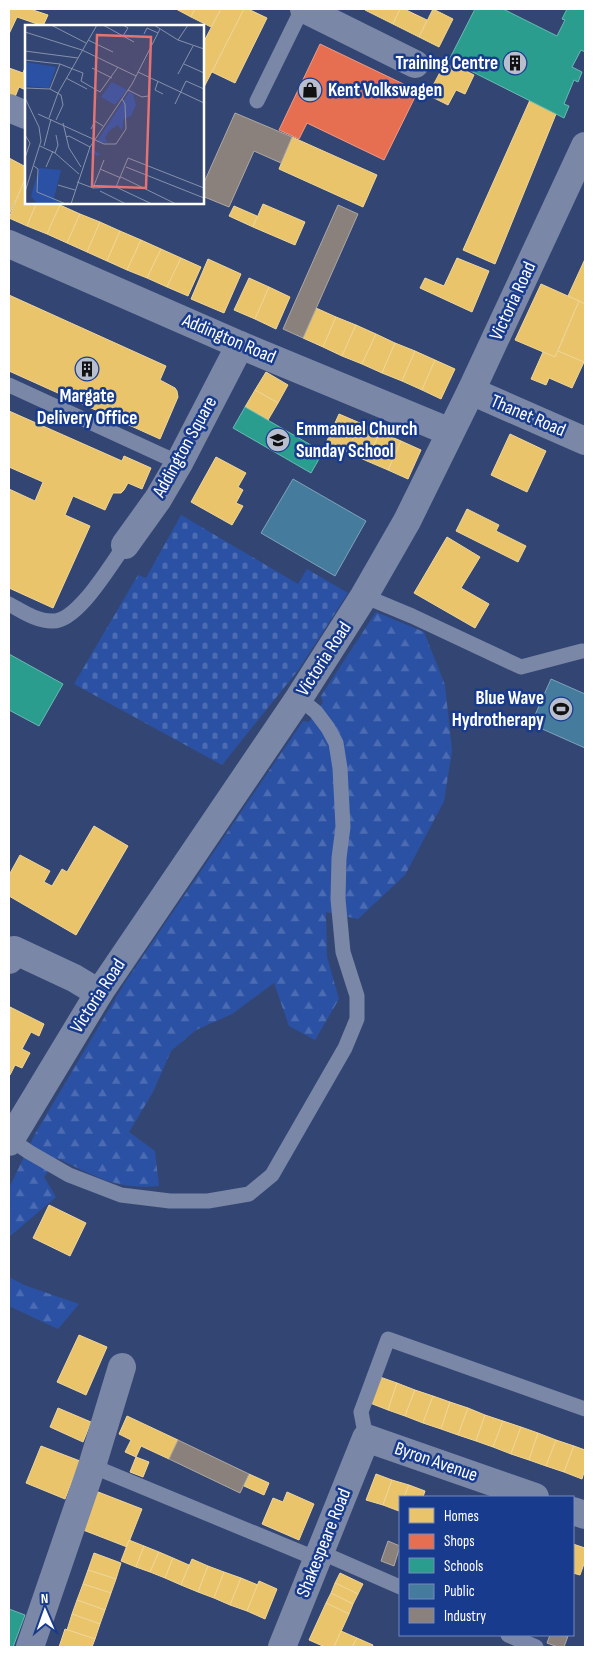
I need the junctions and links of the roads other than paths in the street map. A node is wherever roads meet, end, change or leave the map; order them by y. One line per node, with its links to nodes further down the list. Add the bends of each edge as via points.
1 (303, 9): 2 (street); 3 (lane)
2 (414, 64)
3 (257, 101)
4 (9, 108): 5 (street)
5 (25, 115)
6 (585, 146): 10 (street, Victoria Road)
7 (9, 244): 8 (street, Addington Road)
8 (240, 345): 11 (street, Addington Road); 13 (street, Addington Square)
9 (9, 385): 13 (lane)
10 (471, 391): 11 (street, Victoria Road); 12 (street, Thanet Road)
11 (450, 432): 15 (street, Victoria Road, via 408,521)
12 (585, 441)
13 (178, 463): 14 (street, Addington Square, via 158,499)
14 (124, 545): 16 (lane, via 71,615 53,622 33,617)
15 (364, 596): 17 (lane, via 521,667); 18 (street, Victoria Road)
16 (9, 604)
17 (582, 650)
18 (299, 698): 20 (street, Victoria Road); 21 (lane, via 316,712 336,743 343,827 338,898 343,952 356,996 357,1019 345,1048 272,1175 249,1194 214,1200 170,1201 121,1195 69,1175)
19 (9, 960): 20 (street, via 14,950)
20 (99, 993): 21 (street, Victoria Road)
21 (9, 1140)
22 (122, 1367): 25 (street)
23 (585, 1409): 24 (lane, via 388,1339 361,1412)
24 (366, 1438): 26 (street, Byron Avenue); 27 (street, Shakespeare Road)
25 (92, 1466): 27 (lane); 30 (street)
26 (531, 1496)
27 (319, 1555): 28 (lane); 31 (street, Shakespeare Road)
28 (399, 1587)
29 (510, 1636): 32 (lane)
30 (30, 1647)
31 (282, 1647)
32 (536, 1647)

